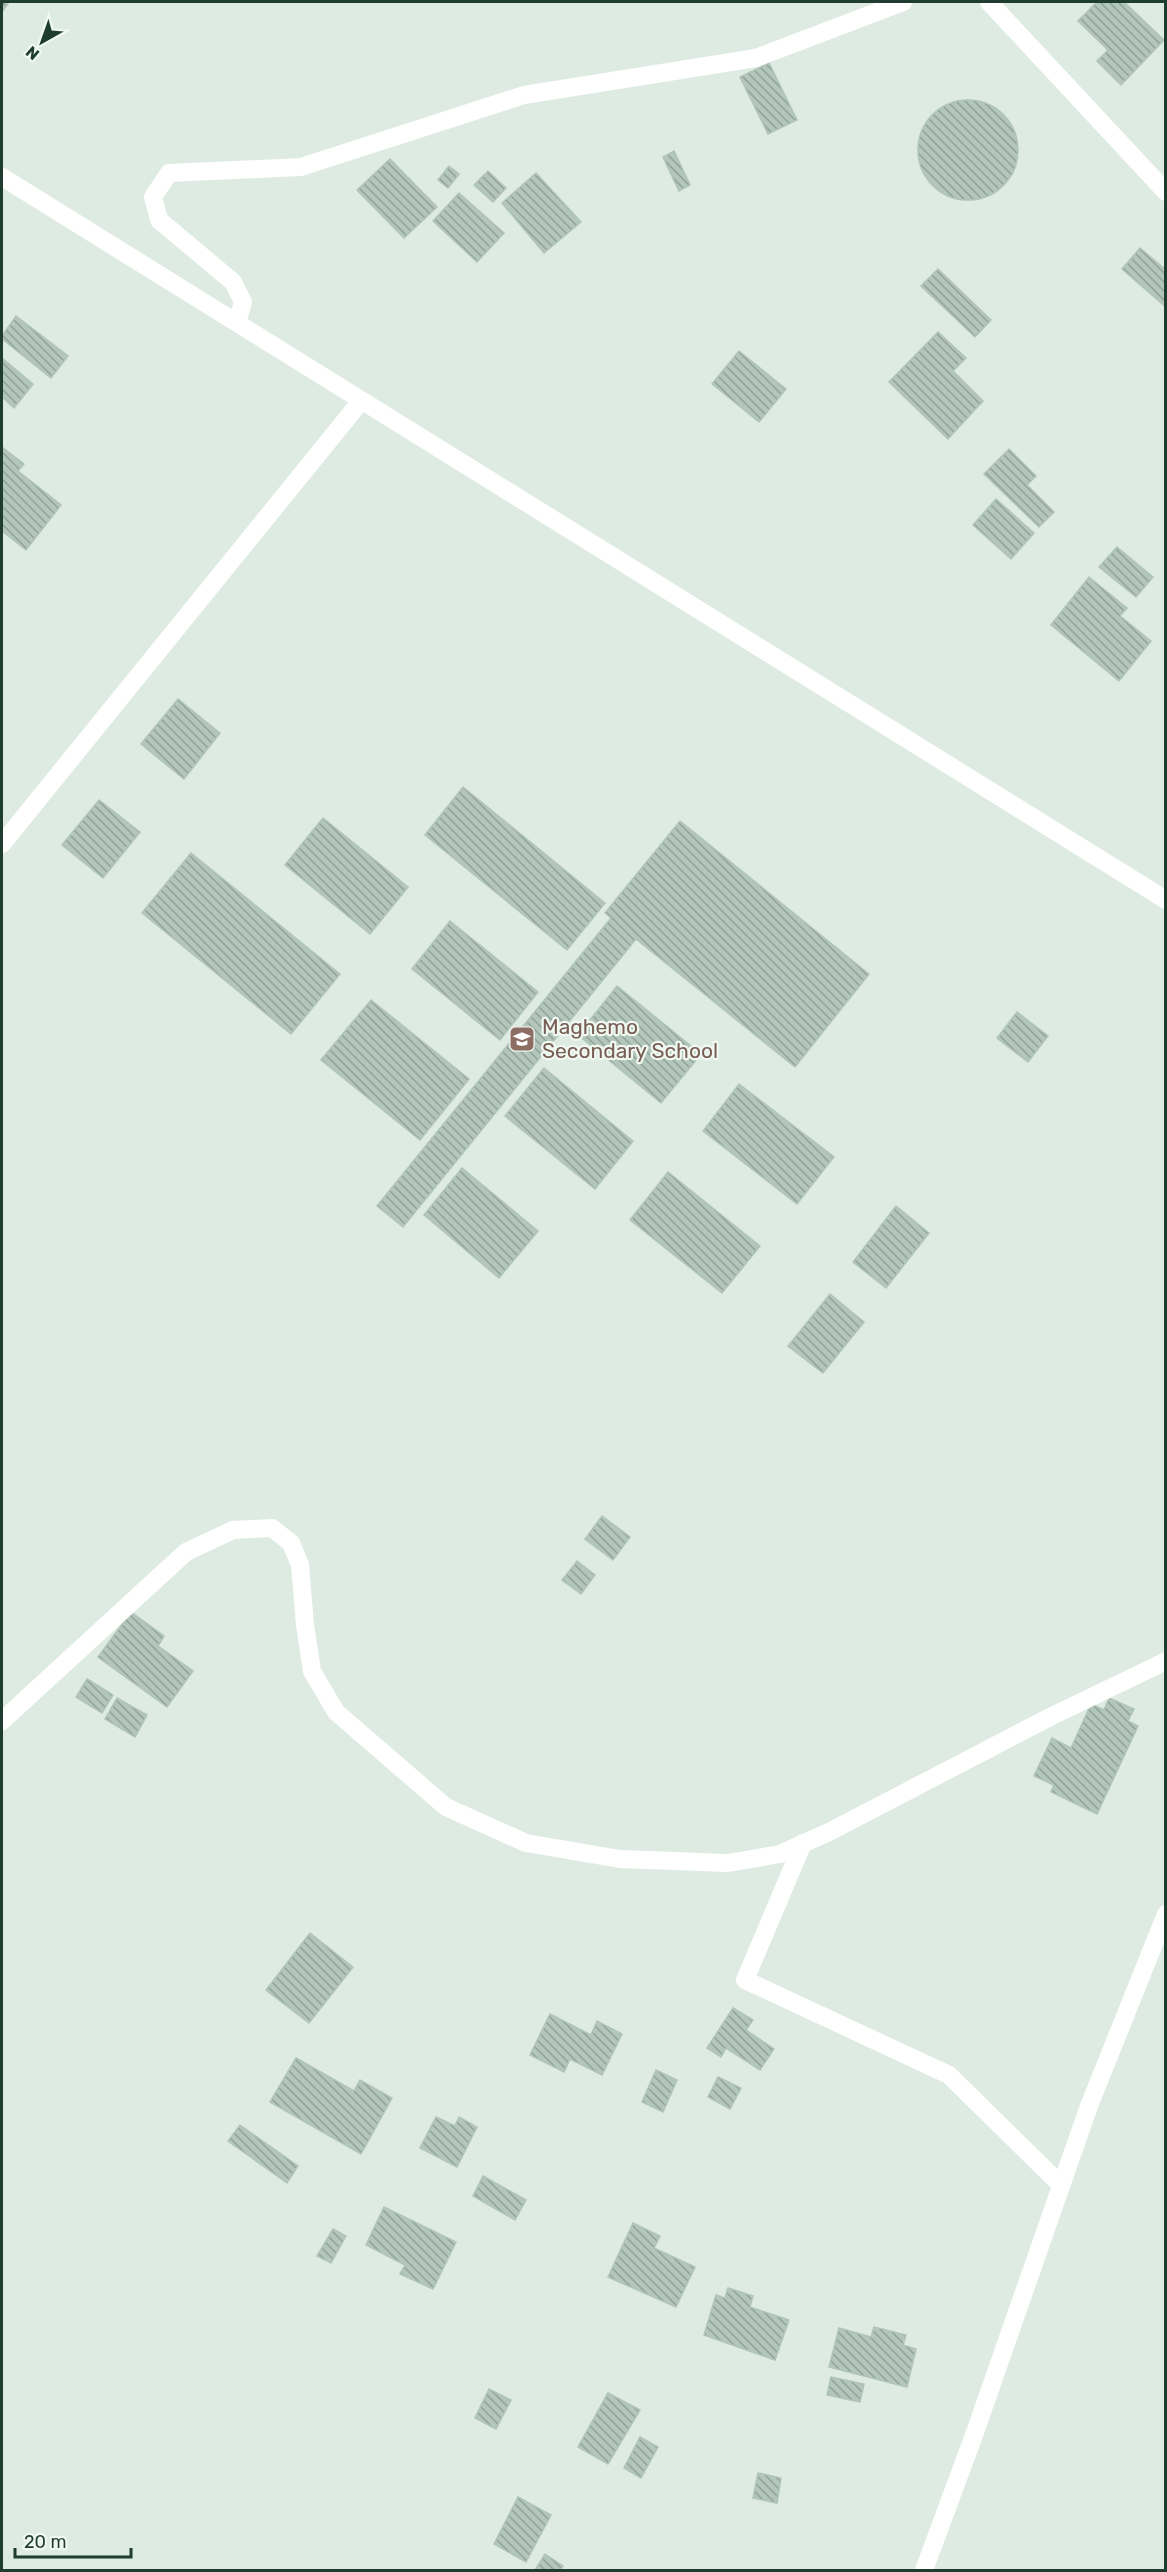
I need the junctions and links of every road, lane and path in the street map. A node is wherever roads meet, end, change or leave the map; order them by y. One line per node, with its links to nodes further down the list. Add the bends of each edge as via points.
1 (903, 2): 5 (street, via 756,58 524,95 301,167 168,173 153,197 159,220 233,282 243,302)
2 (989, 2): 4 (street)
3 (2, 177): 5 (street)
4 (1166, 192)
5 (237, 323): 6 (street)
6 (361, 401): 7 (street); 8 (street)
7 (2, 844)
8 (1166, 900)
9 (1166, 1661): 11 (street)
10 (2, 1721): 11 (street, via 186,1552 233,1530 272,1528 291,1543 300,1564 312,1671 336,1712 446,1807 526,1843 620,1859 728,1863 780,1854)
11 (803, 1843): 13 (street, via 745,1980 949,2075)
12 (1166, 1914): 13 (street)
13 (1061, 2185): 14 (street)
14 (924, 2571)

